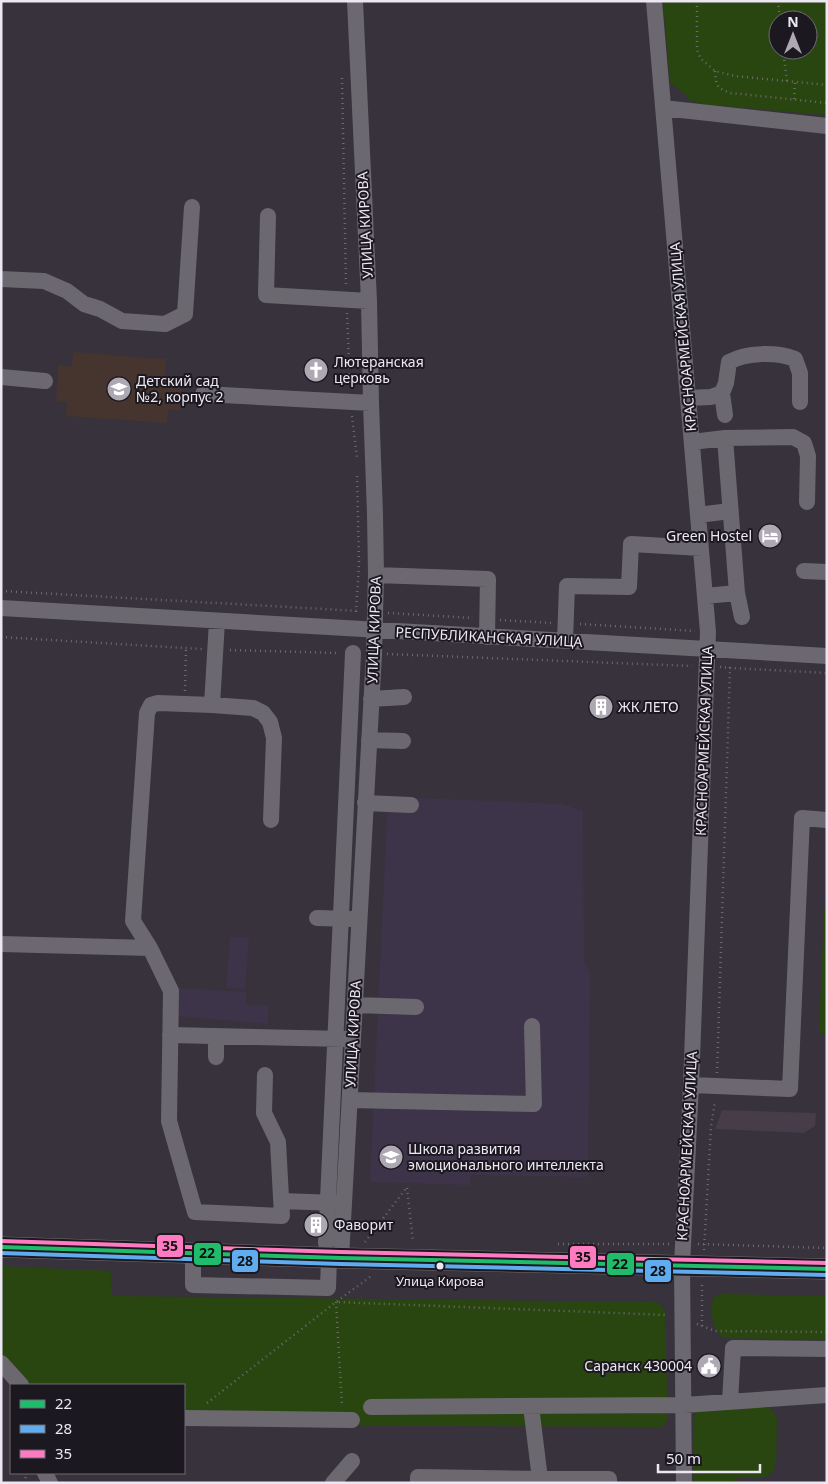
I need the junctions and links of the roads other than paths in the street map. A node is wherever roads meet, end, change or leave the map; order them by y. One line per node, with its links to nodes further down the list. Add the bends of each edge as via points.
1 (355, 1): 8 (street, УЛИЦА КИРОВА)
2 (654, 1): 3 (street, КРАСНОАРМЕЙСКАЯ УЛИЦА)
3 (663, 108): 4 (street); 13 (street, КРАСНОАРМЕЙСКАЯ УЛИЦА)
4 (827, 126)
5 (192, 207): 7 (street, via 186,314 164,324 122,321 44,281)
6 (268, 216): 8 (street, via 266,295)
7 (1, 279)
8 (369, 301): 15 (street, УЛИЦА КИРОВА)
9 (1, 377): 10 (street)
10 (45, 381)
11 (722, 393): 13 (street); 14 (street, via 729,362 737,357 785,355 795,359 800,373); 16 (street)
12 (203, 394): 15 (street)
13 (688, 398): 18 (street, КРАСНОАРМЕЙСКАЯ УЛИЦА)
14 (800, 402)
15 (371, 403): 25 (street, УЛИЦА КИРОВА)
16 (725, 415)
17 (725, 438): 18 (street); 19 (street, via 793,437 804,443 808,456); 20 (street)
18 (692, 442): 21 (street, КРАСНОАРМЕЙСКАЯ УЛИЦА)
19 (807, 502)
20 (730, 511): 21 (street); 26 (street)
21 (698, 515): 22 (street, КРАСНОАРМЕЙСКАЯ УЛИЦА)
22 (701, 548): 27 (street, КРАСНОАРМЕЙСКАЯ УЛИЦА); 33 (street, via 631,544 629,587 567,586)
23 (804, 571): 24 (street)
24 (827, 572)
25 (376, 575): 31 (street, УЛИЦА КИРОВА); 32 (street, via 488,579)
26 (737, 593): 27 (street); 29 (street)
27 (705, 596): 34 (street, КРАСНОАРМЕЙСКАЯ УЛИЦА)
28 (1, 608): 30 (street, РЕСПУБЛИКАНСКАЯ УЛИЦА)
29 (742, 616)
30 (217, 621): 31 (street, РЕСПУБЛИКАНСКАЯ УЛИЦА); 39 (street)
31 (375, 630): 32 (street, РЕСПУБЛИКАНСКАЯ УЛИЦА); 38 (street, УЛИЦА КИРОВА)
32 (487, 637): 33 (street, РЕСПУБЛИКАНСКАЯ УЛИЦА)
33 (565, 642): 34 (street, РЕСПУБЛИКАНСКАЯ УЛИЦА)
34 (708, 650): 36 (street, РЕСПУБЛИКАНСКАЯ УЛИЦА); 59 (street, КРАСНОАРМЕЙСКАЯ УЛИЦА)
35 (353, 653): 55 (street)
36 (827, 656)
37 (404, 697): 38 (street)
38 (371, 699): 40 (street, УЛИЦА КИРОВА)
39 (212, 705): 44 (street, via 234,702 263,713 270,722 274,738); 49 (street, via 158,702 151,705 147,713 133,921)
40 (369, 740): 41 (street); 42 (street, УЛИЦА КИРОВА)
41 (403, 741)
42 (365, 803): 43 (street); 47 (street, УЛИЦА КИРОВА)
43 (411, 805)
44 (271, 820)
45 (827, 820): 59 (street, via 802,818 790,1089)
46 (317, 918): 47 (street)
47 (359, 920): 50 (street, УЛИЦА КИРОВА)
48 (1, 944): 49 (street)
49 (150, 948): 53 (street, via 170,991)
50 (355, 1005): 51 (street); 56 (street, УЛИЦА КИРОВА)
51 (416, 1007)
52 (532, 1026): 60 (street, via 534,1104)
53 (170, 1035): 54 (street); 61 (street, via 169,1121 195,1212 282,1216)
54 (216, 1036): 55 (street); 57 (street)
55 (335, 1039): 56 (street); 62 (street)
56 (353, 1040): 60 (street, УЛИЦА КИРОВА)
57 (216, 1056)
58 (265, 1075): 61 (street, via 264,1113 278,1142)
59 (690, 1085): 67 (street, КРАСНОАРМЕЙСКАЯ УЛИЦА)
60 (350, 1100): 63 (street, УЛИЦА КИРОВА)
61 (282, 1201): 62 (street)
62 (328, 1203): 63 (street); 66 (street)
63 (345, 1204): 66 (street, УЛИЦА КИРОВА)
64 (1, 1247): 65 (main road)
65 (193, 1253): 66 (main road); 66 (street, via 193,1285 328,1288)
66 (332, 1253): 67 (main road, via 368,1251)
67 (692, 1266): 68 (main road); 74 (street, КРАСНОАРМЕЙСКАЯ УЛИЦА, via 683,1319)
68 (827, 1269)
69 (827, 1350): 73 (street, via 733,1348)
70 (1, 1363): 71 (street)
71 (20, 1384)
72 (827, 1395): 73 (street)
73 (730, 1402): 74 (street)
74 (684, 1405): 75 (street); 84 (street, КРАСНОАРМЕЙСКАЯ УЛИЦА)
75 (531, 1406): 76 (street); 80 (street)
76 (371, 1407)
77 (186, 1418): 78 (street)
78 (347, 1420)
79 (352, 1461): 81 (street)
80 (540, 1481): 82 (street, via 418,1477); 83 (street, via 609,1479)
81 (333, 1483)
82 (418, 1483)
83 (609, 1483)
84 (684, 1483)

